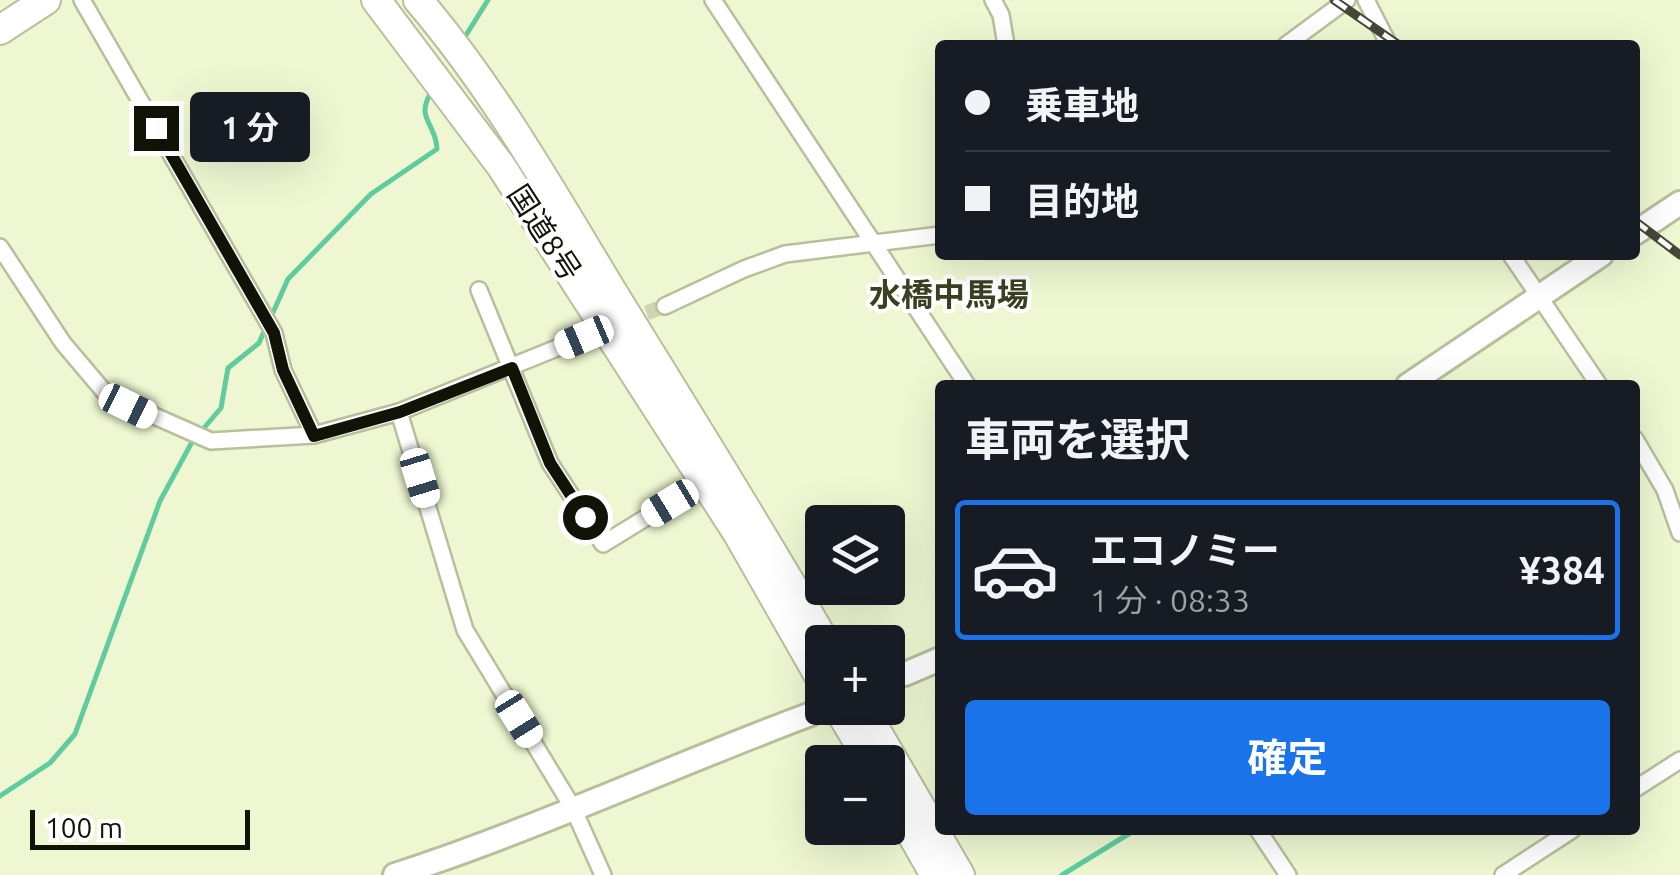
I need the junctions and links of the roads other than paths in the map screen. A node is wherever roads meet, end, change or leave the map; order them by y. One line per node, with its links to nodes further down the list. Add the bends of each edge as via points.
1 (46, 0): 9 (highway)
2 (82, 0): 29 (street, via 274,333 283,370)
3 (376, 0): 31 (highway, 国道8号, via 501,166)
4 (418, 0): 33 (highway, 国道8号, via 526,149)
5 (713, 0): 16 (street)
6 (993, 0): 10 (street)
7 (1347, 0): 11 (street)
8 (1366, 0): 12 (street)
9 (0, 30)
10 (1005, 40)
11 (1293, 40)
12 (1386, 40)
13 (1680, 202): 14 (street)
14 (1640, 229)
15 (935, 236): 16 (street)
16 (872, 242): 22 (street, via 785,254); 25 (street)
17 (0, 247): 29 (street, via 63,343 107,395 211,441)
18 (1514, 260): 21 (street)
19 (1594, 260): 21 (street)
20 (479, 290): 24 (street)
21 (1539, 297): 26 (street); 27 (street)
22 (665, 306)
23 (584, 337): 24 (street)
24 (512, 368): 28 (street); 31 (street, via 550,463 602,544)
25 (964, 380)
26 (1415, 380)
27 (1597, 380)
28 (400, 412): 29 (street); 43 (street, via 465,630)
29 (314, 436)
30 (1640, 448): 32 (street)
31 (704, 482): 34 (highway, 国道8号)
32 (1680, 533)
33 (816, 625)
34 (805, 651)
35 (935, 660): 36 (street)
36 (905, 674)
37 (805, 718): 43 (street)
38 (837, 725): 40 (highway)
39 (873, 725): 45 (highway)
40 (855, 745)
41 (1680, 760): 42 (street)
42 (1640, 786)
43 (573, 808): 49 (street); 50 (street)
44 (905, 823): 51 (highway)
45 (935, 832)
46 (937, 835): 52 (highway)
47 (1261, 835): 53 (street)
48 (1564, 835): 54 (street)
49 (395, 875)
50 (603, 875)
51 (935, 875)
52 (960, 875)
53 (1288, 875)
54 (1503, 875)

